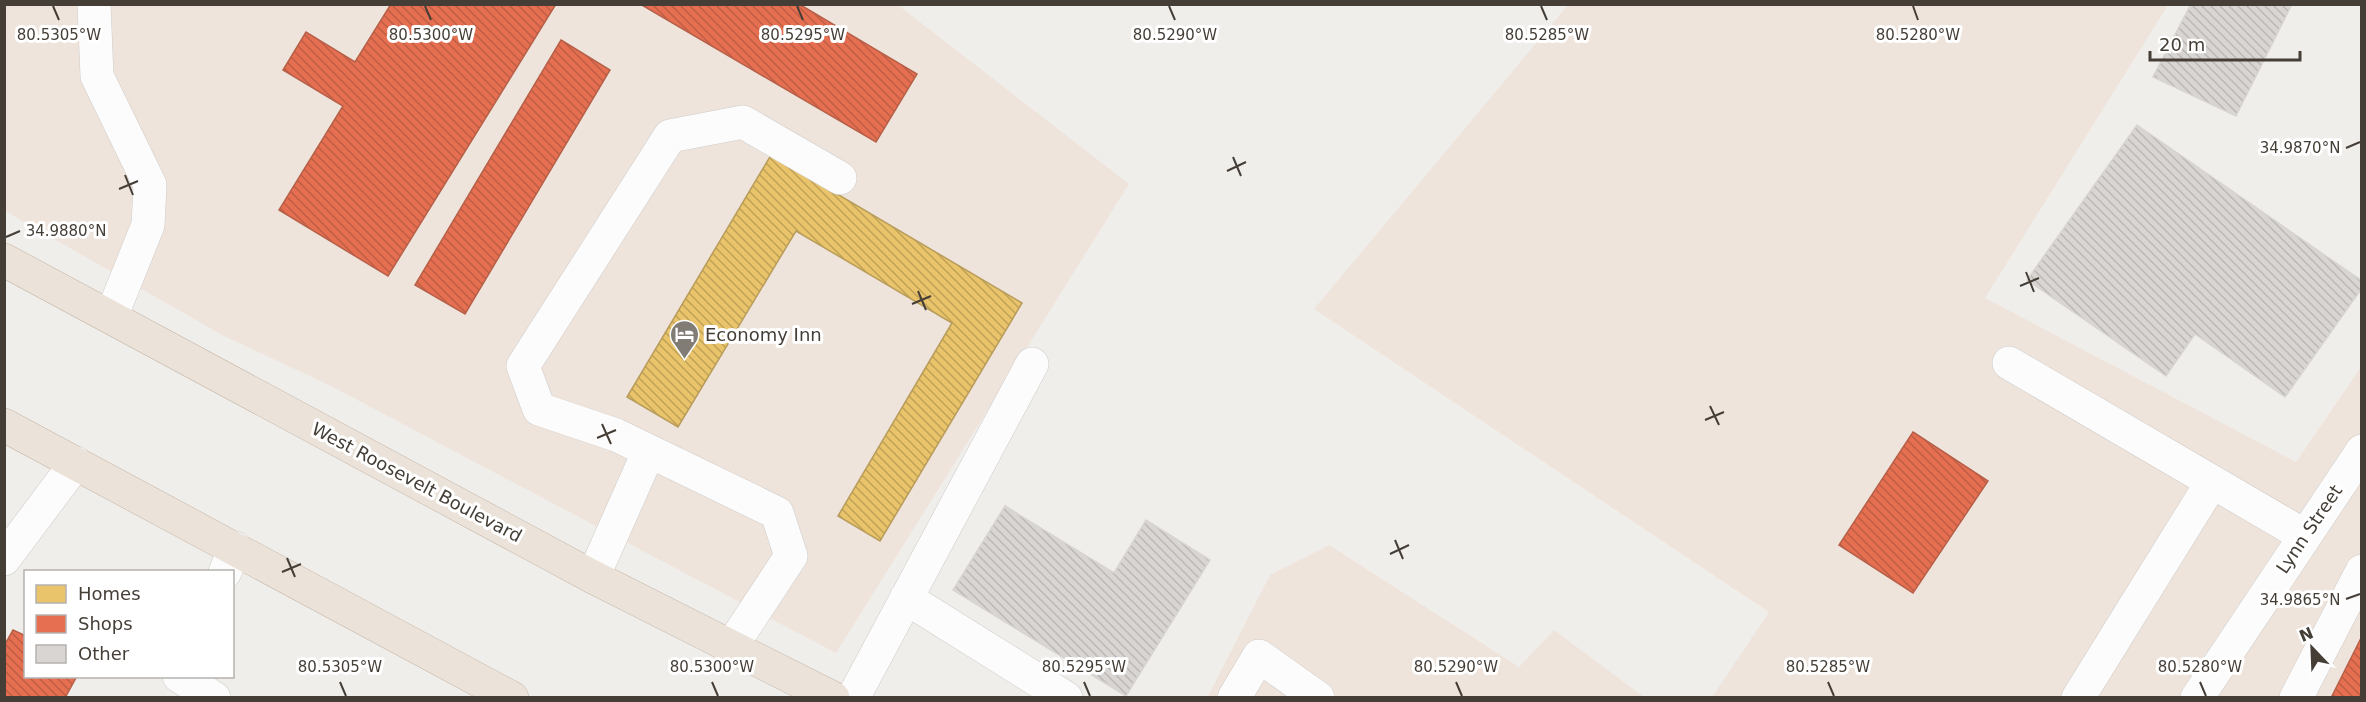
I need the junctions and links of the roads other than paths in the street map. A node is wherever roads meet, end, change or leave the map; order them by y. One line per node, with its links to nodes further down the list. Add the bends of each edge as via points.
1 (94, 4): 4 (street, via 97,76 150,185 148,225)
2 (840, 178): 8 (street, via 743,122 670,136 523,366 539,409)
3 (4, 260): 4 (highway, West Roosevelt Boulevard)
4 (111, 317): 16 (highway, West Roosevelt Boulevard)
5 (2009, 363): 11 (street)
6 (1032, 364): 17 (street)
7 (4, 425): 9 (highway)
8 (650, 451): 16 (street); 18 (street, via 777,513 791,556)
9 (76, 463): 13 (street); 14 (highway)
10 (2356, 471): 12 (street, Lynn Street)
11 (2212, 482): 12 (street); 29 (street)
12 (2305, 536): 30 (street, Lynn Street)
13 (4, 559)
14 (230, 560): 23 (highway)
15 (2361, 571): 31 (street)
16 (593, 577): 18 (highway, West Roosevelt Boulevard)
17 (906, 598): 25 (street); 26 (street)
18 (731, 647): 24 (highway, West Roosevelt Boulevard)
19 (170, 678): 21 (street)
20 (182, 678): 22 (street)
21 (160, 698)
22 (214, 698)
23 (512, 698)
24 (833, 698)
25 (853, 698)
26 (1066, 698)
27 (1234, 698): 28 (street, via 1259,656)
28 (1318, 698)
29 (2078, 698)
30 (2197, 698)
31 (2296, 698)

